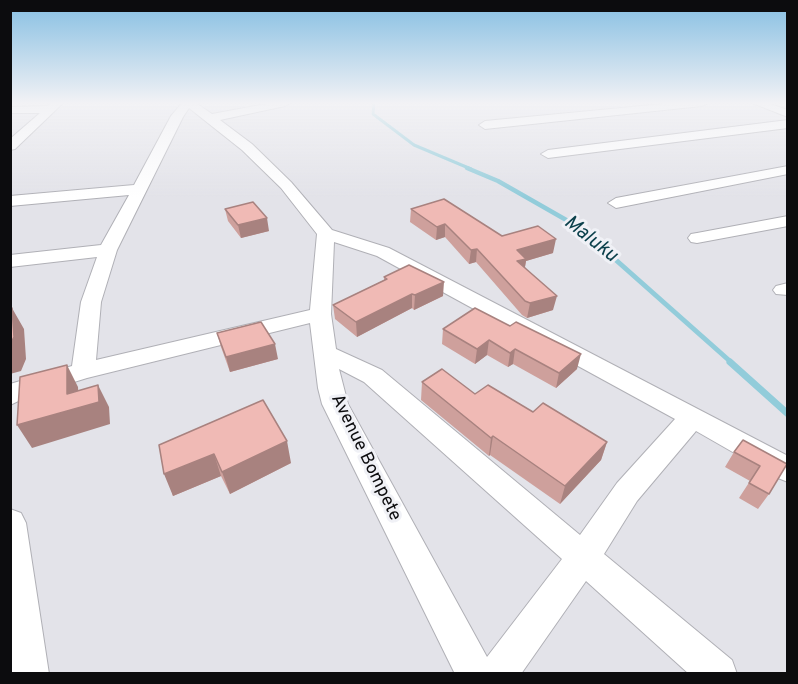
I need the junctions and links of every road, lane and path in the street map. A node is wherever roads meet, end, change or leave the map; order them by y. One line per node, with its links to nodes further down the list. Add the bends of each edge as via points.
1 (22, 135): 5 (street)
2 (167, 135): 8 (street)
3 (232, 135): 12 (street, via 286,185)
4 (696, 135): 6 (street)
5 (10, 146)
6 (548, 154)
7 (788, 170): 10 (street)
8 (140, 189): 9 (street); 14 (street)
9 (10, 201)
10 (616, 203)
11 (788, 221): 13 (street)
12 (326, 234): 16 (street, Avenue Bompete); 20 (street, via 382,252)
13 (697, 238)
14 (108, 250): 15 (street); 18 (street, via 91,302)
15 (10, 261)
16 (320, 315): 17 (street, Avenue Bompete); 18 (street)
17 (325, 353): 23 (street, via 373,376); 25 (street, Avenue Bompete, via 335,404)
18 (83, 371): 19 (street)
19 (10, 396)
20 (693, 417): 21 (street); 23 (street, via 627,492)
21 (788, 470)
22 (10, 523): 24 (street)
23 (583, 558): 26 (street); 27 (street)
24 (30, 674)
25 (475, 674)
26 (498, 674)
27 (718, 674)

